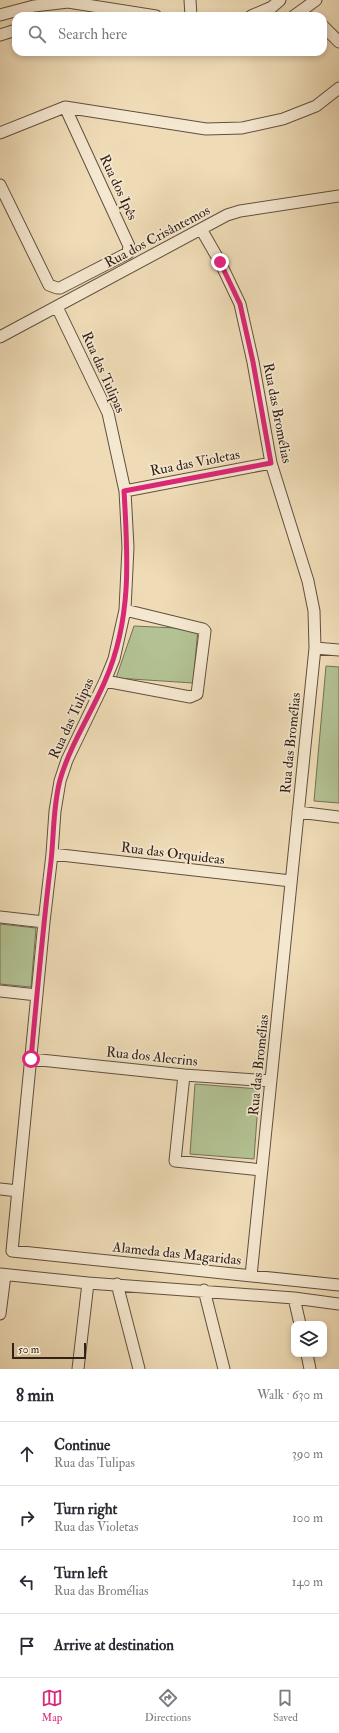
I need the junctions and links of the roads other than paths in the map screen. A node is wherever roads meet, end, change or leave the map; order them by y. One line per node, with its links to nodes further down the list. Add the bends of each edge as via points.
1 (190, 0): 5 (street)
2 (280, 0): 6 (street)
3 (316, 0): 7 (street)
4 (131, 12): 8 (street, via 68,2 34,6)
5 (191, 12)
6 (260, 12)
7 (310, 12)
8 (0, 15)
9 (327, 30): 12 (street)
10 (12, 31): 11 (street)
11 (0, 35)
12 (339, 42)
13 (339, 88): 14 (street, via 316,106 283,120 242,128 199,128)
14 (65, 106): 15 (street); 16 (street, Rua dos Ipês, via 130,246 128,253 60,288 49,285)
15 (0, 133)
16 (0, 185)
17 (339, 196): 18 (street, Rua dos Crisântemos, via 227,215)
18 (201, 229): 19 (street, Rua dos Crisântemos); 21 (street, Rua das Bromélias, via 240,304)
19 (57, 307): 20 (street, Rua dos Crisântemos); 22 (street, Rua das Tulipas, via 108,413)
20 (0, 337)
21 (271, 463): 22 (street, Rua das Violetas); 24 (street, Rua das Bromélias, via 308,581 314,611)
22 (124, 491): 23 (street, Rua das Tulipas, via 128,547)
23 (126, 610): 26 (street, Rua das Tulipas, via 114,659); 26 (street, via 203,628 205,631 197,694 190,697)
24 (315, 648): 25 (street); 27 (street, Rua das Bromélias)
25 (339, 650)
26 (105, 681): 29 (street, Rua das Tulipas, via 67,760 60,781)
27 (298, 812): 28 (street); 30 (street, Rua das Bromélias)
28 (339, 817)
29 (52, 854): 30 (street, Rua das Orquideas); 32 (street, Rua das Tulipas)
30 (291, 881): 37 (street, Rua das Bromélias)
31 (0, 917): 32 (street)
32 (44, 922): 34 (street, Rua das Tulipas)
33 (0, 991): 34 (street)
34 (37, 995): 35 (street, Rua das Tulipas)
35 (31, 1059): 36 (street, Rua dos Alecrins); 40 (street, Rua das Tulipas)
36 (184, 1075): 37 (street, Rua dos Alecrins); 38 (street, via 175,1161)
37 (271, 1081): 38 (street, Rua das Bromélias)
38 (262, 1170): 43 (street, Rua das Bromélias)
39 (0, 1189): 40 (street)
40 (18, 1191): 41 (street, Rua das Tulipas)
41 (12, 1252): 43 (street, Alameda das Magaridas)
42 (2, 1274): 44 (street); 50 (street)
43 (252, 1276): 46 (street, Alameda das Magaridas)
44 (88, 1283): 45 (street); 53 (street)
45 (117, 1284): 47 (street); 54 (street)
46 (339, 1285)
47 (204, 1290): 48 (street); 55 (street)
48 (294, 1298): 49 (street); 51 (street)
49 (339, 1304)
50 (0, 1314)
51 (299, 1321)
52 (308, 1357): 56 (street)
53 (78, 1369)
54 (139, 1369)
55 (224, 1369)
56 (310, 1369)

